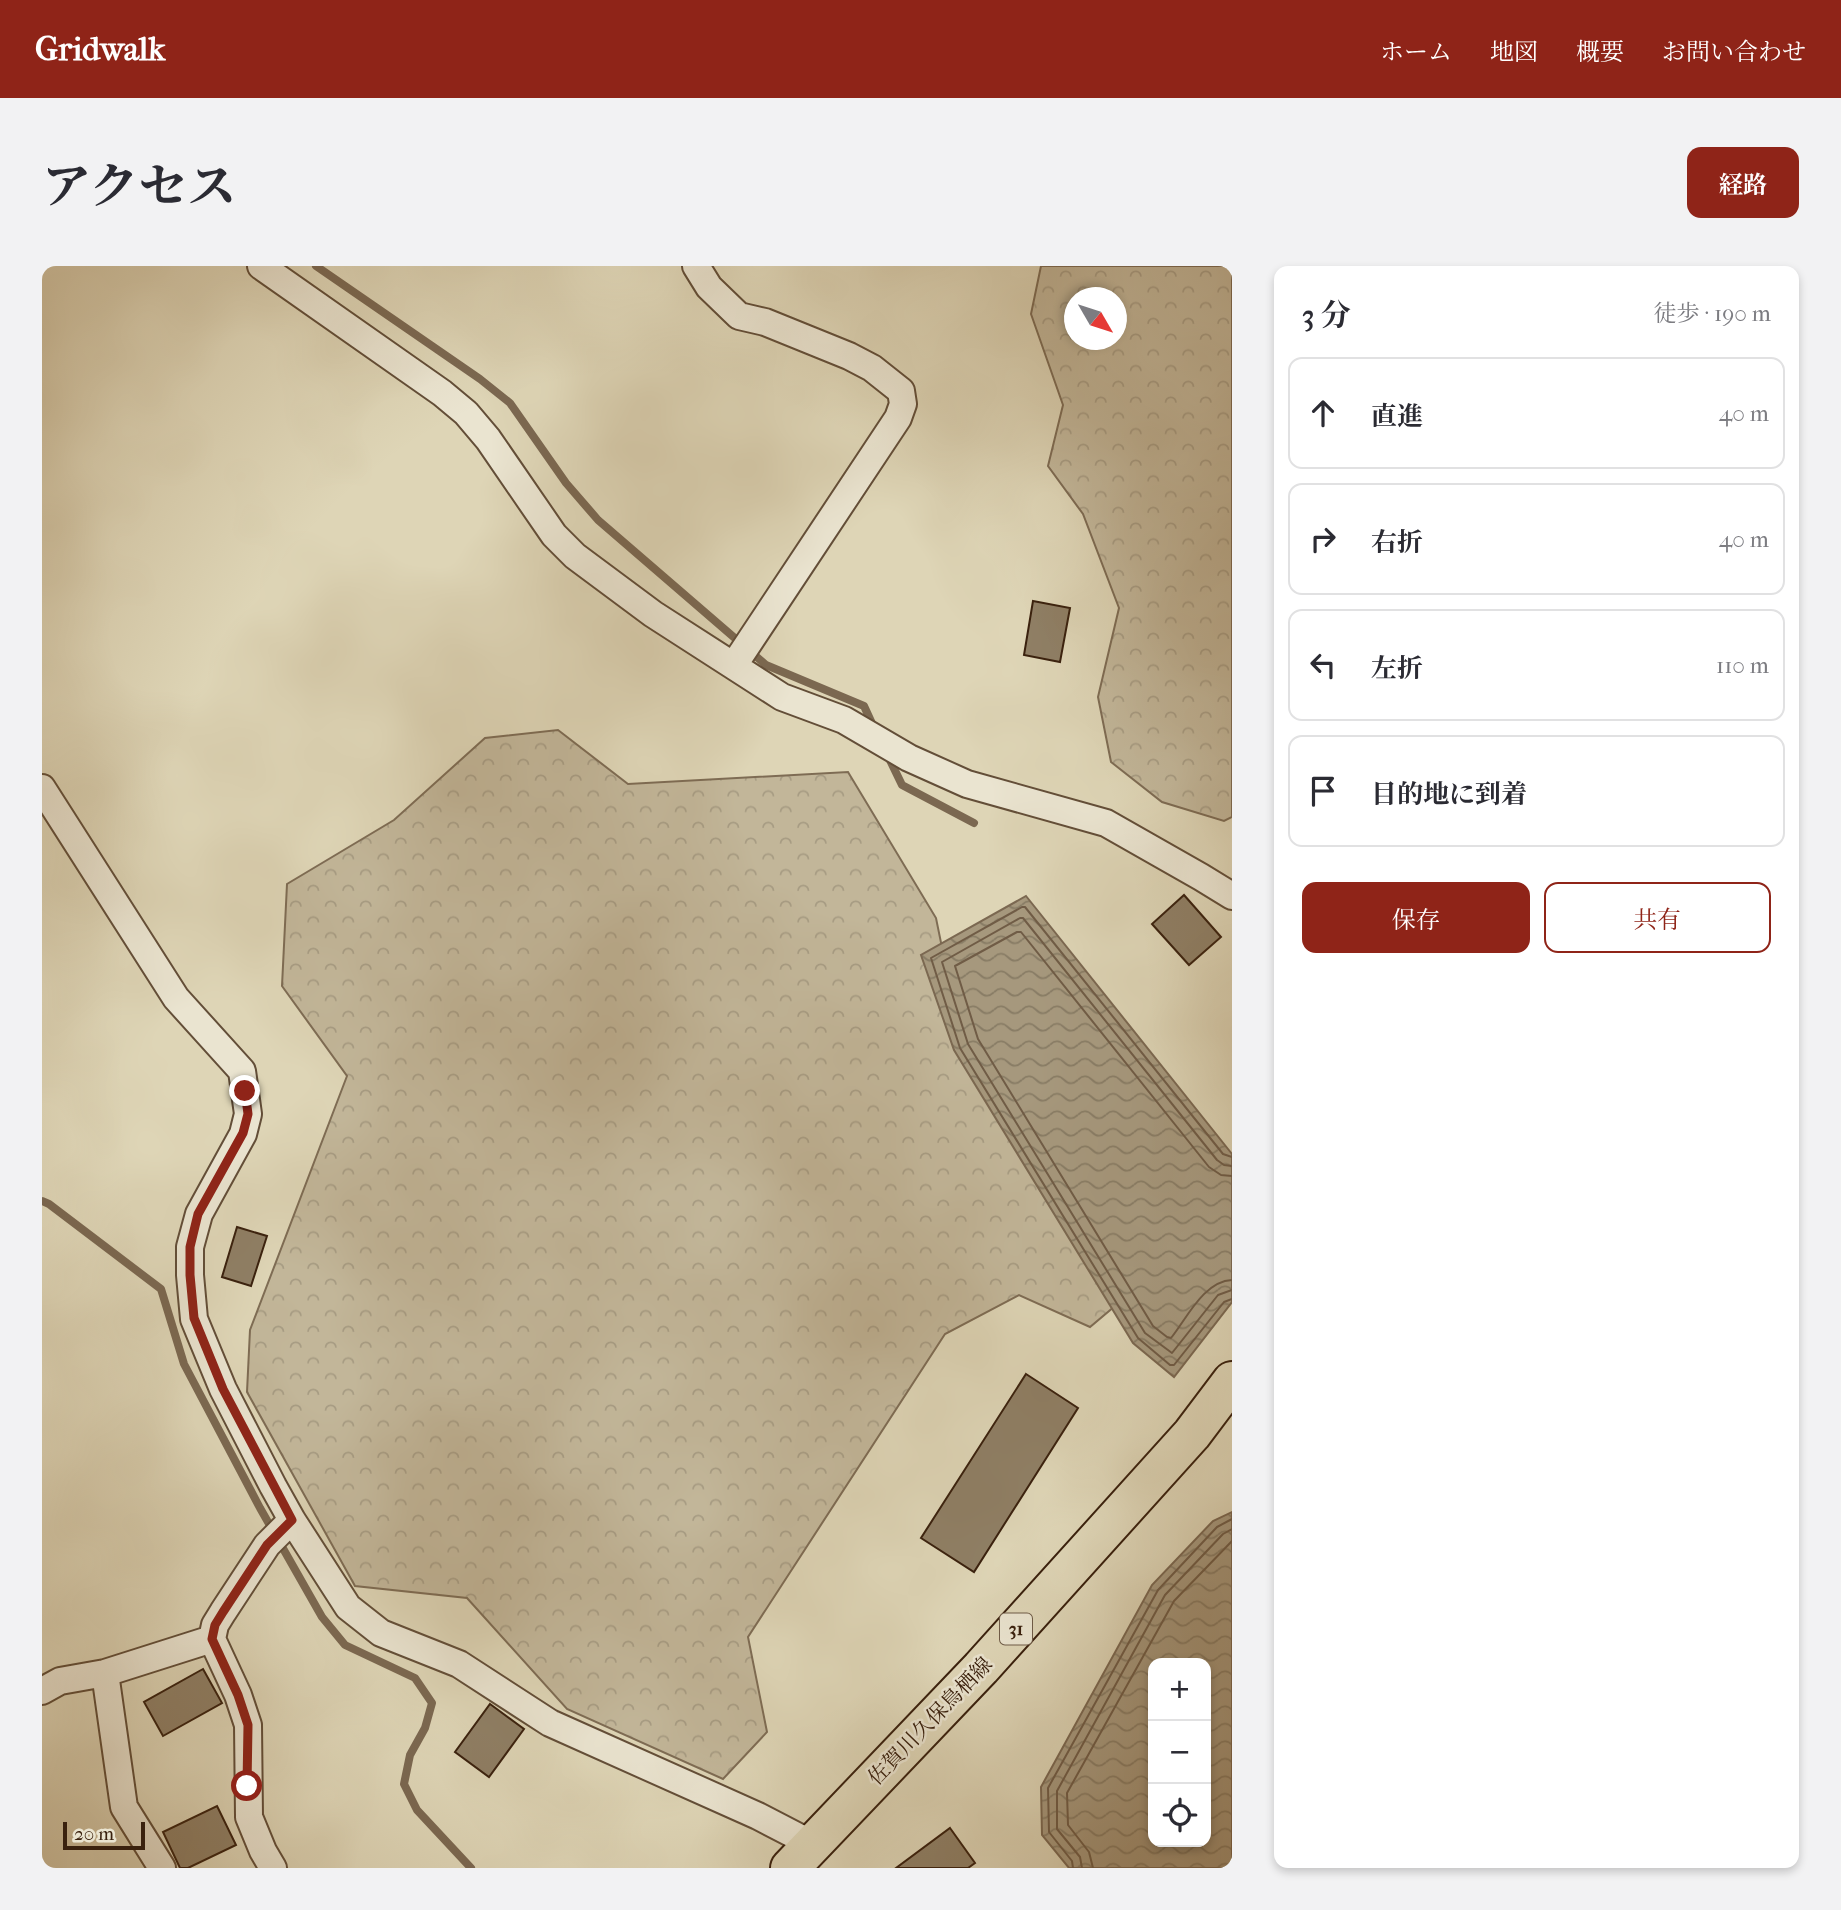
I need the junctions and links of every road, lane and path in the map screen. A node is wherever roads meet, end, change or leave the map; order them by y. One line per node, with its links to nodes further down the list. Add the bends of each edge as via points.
1 (261, 266): 3 (street, via 443,393 488,439 554,535 575,556 653,614)
2 (696, 266): 3 (street, via 709,287 739,316 849,356 901,391 898,418)
3 (734, 665): 5 (street, via 782,697 844,720 909,758 967,784 1105,823)
4 (42, 788): 7 (street, via 176,998 242,1071 248,1114 243,1133 198,1214 190,1247 194,1318 223,1389)
5 (1232, 896)
6 (1232, 1381): 11 (main road, 佐賀川久保鳥栖線 / 31, via 1192,1434 981,1668)
7 (292, 1520): 8 (street, via 267,1545 215,1625); 11 (street, via 348,1606 381,1633 459,1664 550,1723 758,1816)
8 (212, 1639): 9 (street); 13 (street, via 248,1725 249,1817)
9 (105, 1673): 10 (street, via 60,1681); 12 (street, via 124,1807)
10 (42, 1691)
11 (801, 1856)
12 (162, 1868)
13 (273, 1868)

